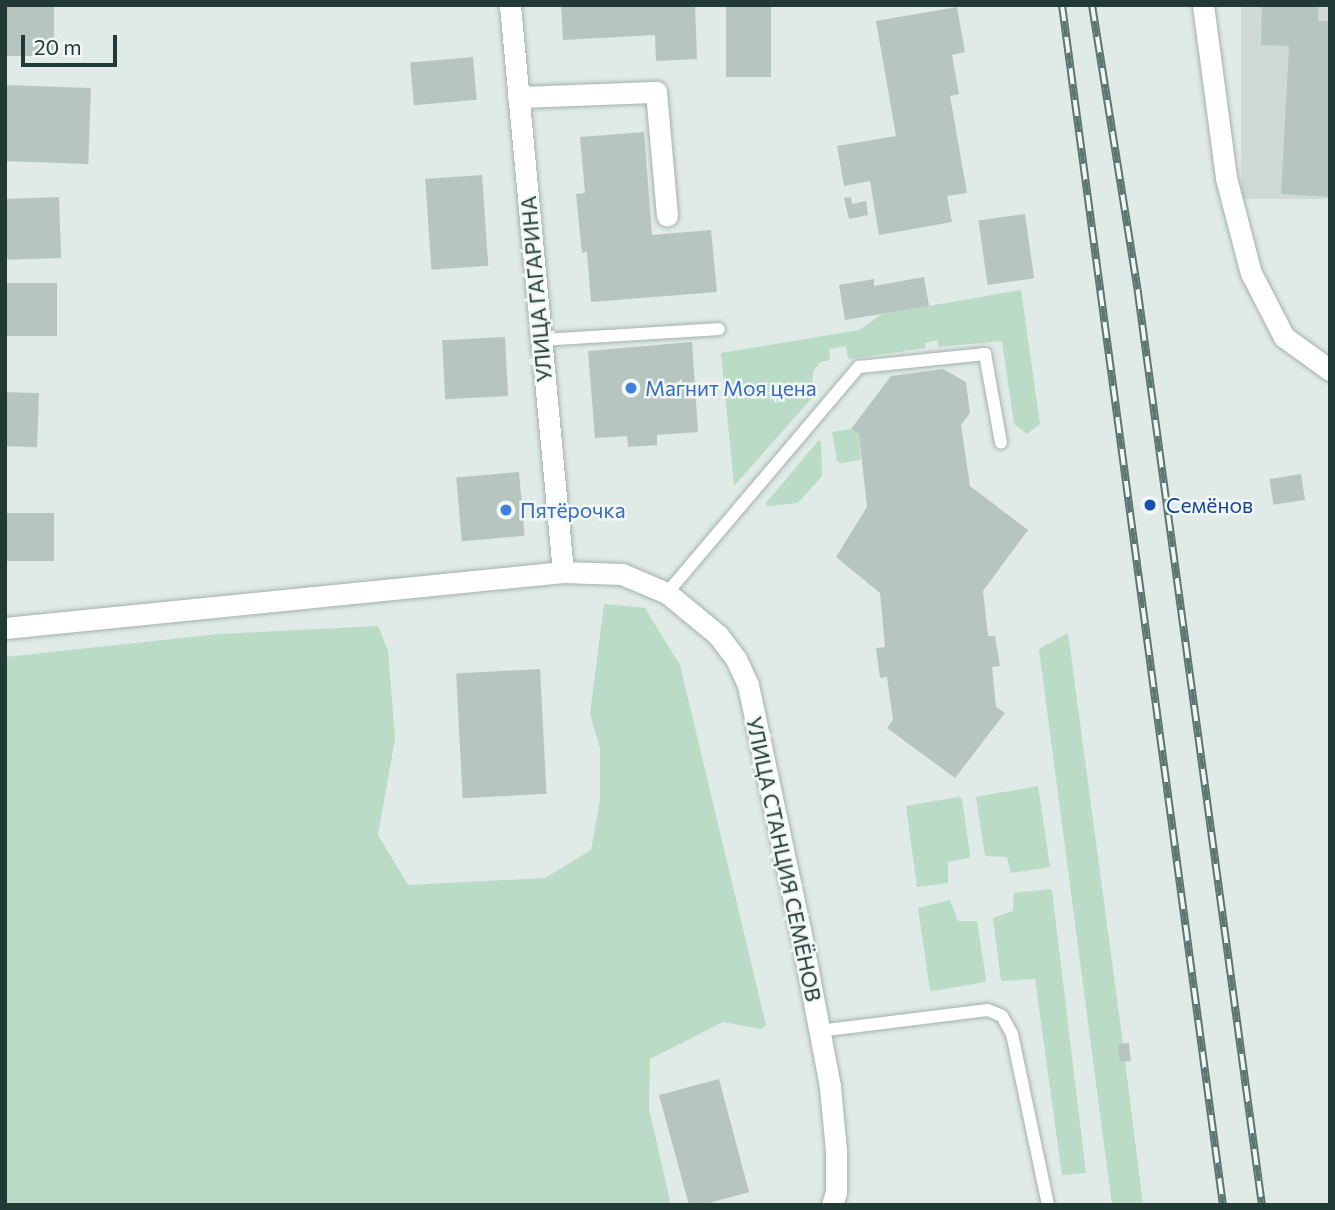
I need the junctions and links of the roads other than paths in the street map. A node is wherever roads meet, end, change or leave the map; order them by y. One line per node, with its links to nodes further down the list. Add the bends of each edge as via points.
1 (510, 5): 3 (street, УЛИЦА ГАГАРИНА)
2 (1203, 5): 7 (street, via 1226,178 1251,273 1284,337)
3 (518, 97): 4 (street, via 656,92); 6 (street, УЛИЦА ГАГАРИНА)
4 (667, 216)
5 (719, 329): 6 (lane)
6 (541, 340): 9 (street, УЛИЦА ГАГАРИНА)
7 (1330, 370)
8 (1002, 443): 10 (lane, via 985,354 859,367)
9 (563, 572): 10 (street, УЛИЦА СТАНЦИЯ СЕМЁНОВ, via 622,574); 11 (street)
10 (667, 593): 12 (street, УЛИЦА СТАНЦИЯ СЕМЁНОВ, via 718,635 748,685)
11 (5, 628)
12 (819, 1031): 13 (street, УЛИЦА СТАНЦИЯ СЕМЁНОВ, via 835,1125 836,1192); 14 (lane, via 988,1010 1002,1016 1012,1034)
13 (832, 1205)
14 (1048, 1205)

